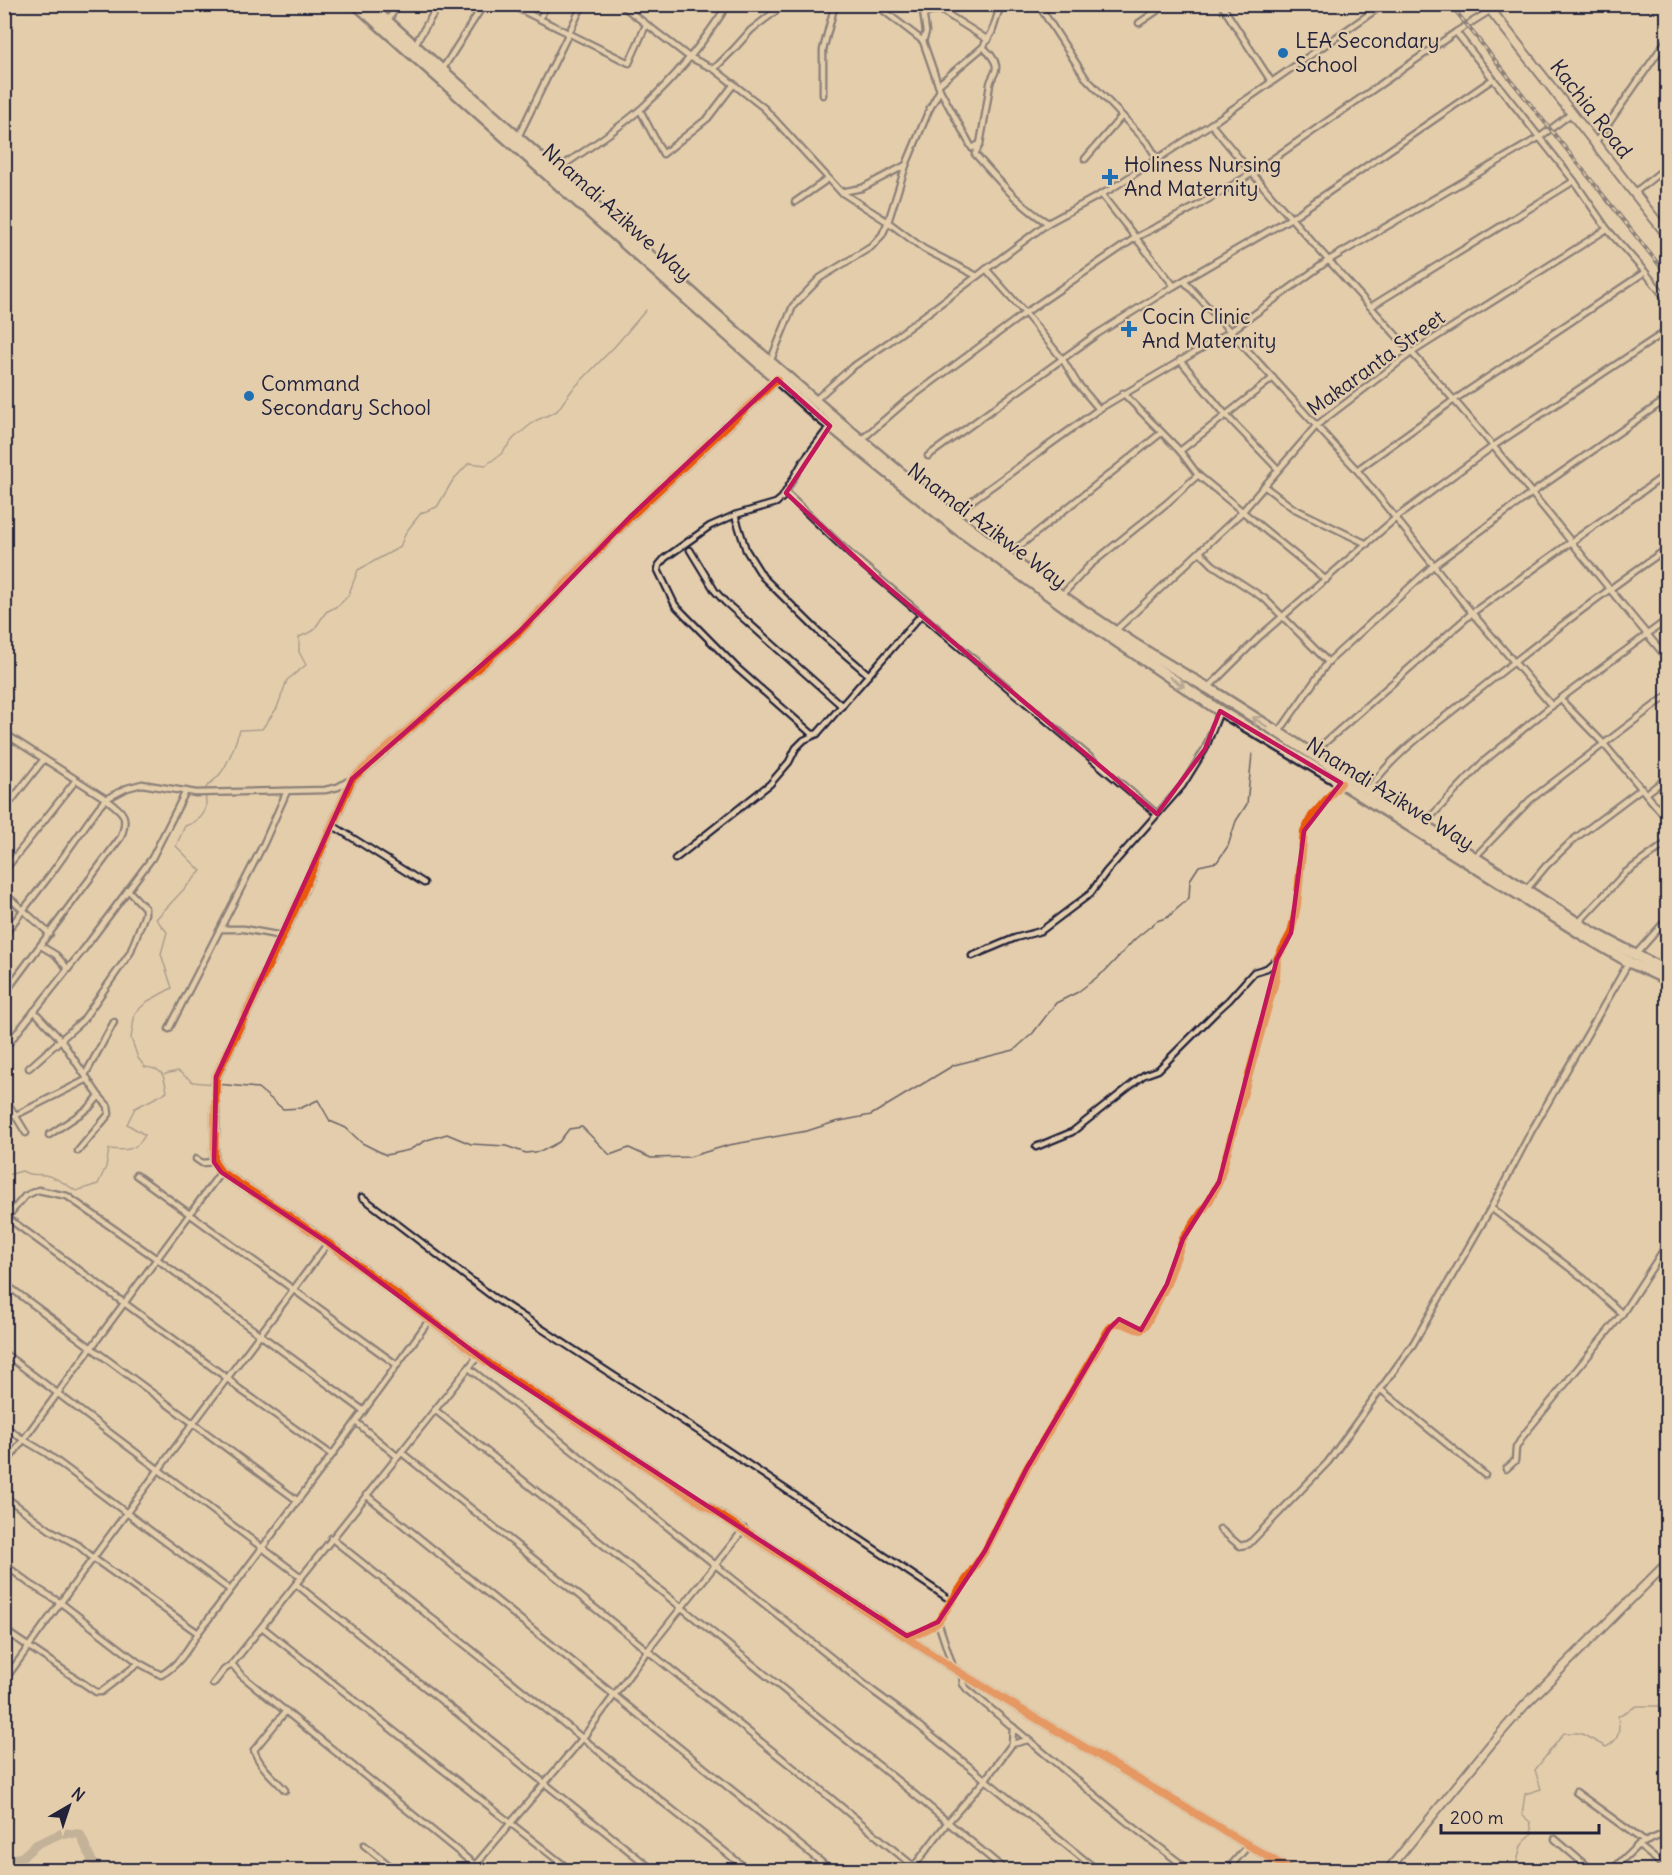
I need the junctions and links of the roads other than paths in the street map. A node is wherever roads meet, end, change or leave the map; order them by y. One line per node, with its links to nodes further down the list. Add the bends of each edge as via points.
1 (356, 4): 83 (highway, Nnamdi Azikwe Way)
2 (368, 4): 23 (highway, Nnamdi Azikwe Way)
3 (398, 4): 23 (street)
4 (439, 4): 31 (street)
5 (484, 4): 35 (street)
6 (509, 4): 22 (street)
7 (546, 4): 22 (street)
8 (583, 4): 27 (street)
9 (620, 4): 25 (street)
10 (728, 4): 33 (street)
11 (784, 4): 34 (street, via 751,30)
12 (834, 4): 40 (street, via 823,50)
13 (875, 4): 30 (street)
14 (922, 4): 21 (street)
15 (1001, 4): 29 (street)
16 (1167, 4): 24 (street)
17 (1221, 4): 37 (street)
18 (1384, 4): 37 (street)
19 (1040, 6): 43 (street, via 1086,77)
20 (1488, 8): 26 (street); 42 (main road, Kachia Road)
21 (924, 14): 29 (street, via 939,9); 30 (street)
22 (540, 19): 27 (street)
23 (387, 22): 31 (highway, Nnamdi Azikwe Way)
24 (1139, 23)
25 (646, 25): 27 (street, via 629,63); 33 (street)
26 (1456, 32): 36 (street); 54 (street)
27 (569, 33): 46 (street)
28 (1668, 38): 47 (street)
29 (988, 40): 32 (street)
30 (923, 41): 39 (street)
31 (414, 46): 35 (highway, Nnamdi Azikwe Way)
32 (983, 47): 39 (street); 48 (street, via 996,66)
33 (689, 57): 34 (street); 41 (street)
34 (714, 69): 38 (street)
35 (442, 70): 46 (highway, Nnamdi Azikwe Way)
36 (1493, 80): 45 (street); 61 (street)
37 (1271, 81): 44 (street)
38 (734, 84): 41 (street, via 708,118 663,154); 55 (street, via 764,108)
39 (939, 88): 48 (street, via 972,148); 51 (street)
40 (823, 94)
41 (640, 110): 53 (street)
42 (1572, 113): 45 (street); 47 (main road, Kachia Road)
43 (1122, 116): 49 (street); 50 (street)
44 (1211, 124): 49 (street); 54 (street)
45 (1540, 137): 56 (street); 67 (street)
46 (518, 138): 53 (highway, Nnamdi Azikwe Way)
47 (1595, 143): 58 (main road, Kachia Road)
48 (980, 144): 63 (street, via 975,154 1010,192)
49 (1157, 158): 59 (street)
50 (1085, 159)
51 (906, 165): 57 (street, via 862,188); 62 (street)
52 (1668, 166): 58 (street)
53 (555, 171): 81 (highway, Nnamdi Azikwe Way)
54 (1251, 174): 61 (street); 66 (street)
55 (828, 179): 57 (street); 60 (street)
56 (1574, 181): 64 (street); 74 (street)
57 (841, 192): 62 (street)
58 (1634, 193): 65 (main road, Kachia Road)
59 (1101, 194): 63 (street); 66 (street)
60 (795, 202)
61 (1291, 218): 67 (street); 71 (street)
62 (888, 222): 70 (street, via 924,249); 81 (street, via 871,247 820,278 793,306)
63 (1048, 224): 68 (street)
64 (1607, 229): 69 (street); 78 (street, Makaranta Street)
65 (1668, 236)
66 (1135, 238): 72 (street); 75 (street)
67 (1329, 260): 74 (street); 77 (street)
68 (986, 269): 70 (street); 75 (street)
69 (1646, 272): 73 (street); 86 (street)
70 (977, 276): 87 (street, via 851,368)
71 (1184, 281): 72 (street); 77 (street)
72 (1174, 286): 79 (street)
73 (1668, 301)
74 (1372, 306): 78 (street)
75 (1025, 313): 79 (street); 93 (street, via 904,402)
76 (1668, 330): 94 (street)
77 (1231, 331): 80 (street); 82 (street)
78 (1411, 353): 86 (street); 90 (street, Makaranta Street)
79 (1063, 360): 88 (street); 96 (street)
80 (1180, 360): 84 (street); 89 (street)
81 (770, 362): 87 (highway, Nnamdi Azikwe Way)
82 (1273, 378): 89 (street); 90 (street)
83 (777, 379): 91 (highway, Nnamdi Azikwe Way); 143 (street, via 630,517 519,632)
84 (1123, 393): 88 (street); 92 (street)
85 (1668, 399): 103 (street)
86 (1454, 400): 94 (street); 98 (street)
87 (814, 401): 93 (highway, Nnamdi Azikwe Way)
88 (1099, 409): 106 (street)
89 (1225, 414): 95 (street); 97 (street)
90 (1317, 425): 97 (street, Makaranta Street); 98 (street)
91 (830, 426): 102 (street, via 804,460); 133 (highway, Nnamdi Azikwe Way, one-way to 133, via 956,528 1066,608)
92 (1161, 433): 95 (street); 113 (street)
93 (860, 441): 106 (highway, Nnamdi Azikwe Way)
94 (1492, 447): 103 (street); 107 (street)
95 (1180, 451): 100 (street)
96 (928, 456)
97 (1278, 469): 101 (street, Makaranta Street)
98 (1357, 470): 107 (street)
99 (1668, 473): 108 (street)
100 (1198, 475): 104 (street); 117 (street, via 1090,565)
101 (1264, 486): 104 (street, Makaranta Street); 109 (street, via 1293,508)
102 (786, 493): 105 (street, via 776,503); 119 (street)
103 (1532, 493): 108 (street); 114 (street)
104 (1242, 512): 112 (street, Makaranta Street); 115 (street)
105 (735, 515): 127 (street, via 746,550 763,577); 136 (street, via 710,526 665,558 658,570 675,605 708,640 812,734)
106 (952, 515): 113 (highway, Nnamdi Azikwe Way)
107 (1397, 517): 109 (street); 114 (street)
108 (1572, 541): 116 (street); 118 (street)
109 (1367, 544): 115 (street)
110 (1668, 548): 116 (street)
111 (690, 550): 131 (street, via 725,602)
112 (1200, 552): 120 (street); 122 (street, Makaranta Street)
113 (1006, 556): 117 (highway, Nnamdi Azikwe Way)
114 (1434, 566): 118 (street); 125 (street)
115 (1326, 580): 120 (street)
116 (1609, 588): 123 (street); 126 (street)
117 (1062, 595): 122 (highway, Nnamdi Azikwe Way)
118 (1472, 613): 126 (street); 140 (street)
119 (921, 615): 127 (street); 153 (street)
120 (1283, 616): 125 (street); 128 (street)
121 (1668, 619): 123 (street)
122 (1115, 631): 128 (highway, Nnamdi Azikwe Way)
123 (1646, 634): 124 (street); 130 (street)
124 (1668, 659)
125 (1328, 662): 135 (street)
126 (1513, 663): 132 (street); 149 (street, via 1410,745)
127 (869, 675): 131 (street)
128 (1208, 688): 135 (highway, Nnamdi Azikwe Way, one-way to 128)
129 (1668, 695): 138 (street)
130 (1560, 699): 132 (street); 138 (street)
131 (842, 706): 136 (street)
132 (1552, 706): 156 (street, via 1483,762)
133 (1220, 711): 145 (highway, Nnamdi Azikwe Way); 153 (street, via 1205,750 1182,786)
134 (4, 733): 137 (street)
135 (1278, 733): 140 (highway, Nnamdi Azikwe Way)
136 (817, 734): 159 (street, via 796,748 770,784)
137 (12, 739): 139 (street); 141 (street)
138 (1603, 743): 146 (street); 158 (street, via 1530,800)
139 (4, 748)
140 (1311, 754): 149 (highway, Nnamdi Azikwe Way)
141 (44, 759): 144 (street); 152 (street)
142 (1668, 777): 150 (street)
143 (352, 779): 148 (street, via 325,790); 155 (street)
144 (76, 780): 151 (street); 160 (street)
145 (1341, 783): 174 (street, via 1304,831 1297,906 1291,933); 175 (highway, Nnamdi Azikwe Way)
146 (1642, 788): 150 (street); 163 (street, via 1573,840)
147 (186, 791): 148 (street); 151 (street, via 142,784); 162 (street, via 152,858)
148 (287, 791): 168 (street)
149 (1368, 791): 156 (highway, Nnamdi Azikwe Way)
150 (1647, 793): 154 (street)
151 (106, 799): 165 (street); 169 (street, via 126,819 121,837)
152 (4, 810)
153 (1157, 814): 173 (street, via 1074,908 1041,931)
154 (1668, 820)
155 (332, 825): 161 (street); 171 (street)
156 (1423, 825): 158 (highway, Nnamdi Azikwe Way)
157 (1668, 842): 167 (street, via 1626,873)
158 (1475, 857): 163 (highway, Nnamdi Azikwe Way)
159 (675, 858)
160 (4, 871)
161 (424, 883)
162 (128, 890): 176 (street); 183 (street, via 145,908 130,953 82,1020)
163 (1526, 890): 167 (highway, Nnamdi Azikwe Way)
164 (4, 893): 165 (street)
165 (22, 909): 169 (street); 170 (street)
166 (1668, 918): 175 (street)
167 (1578, 923): 175 (highway, Nnamdi Azikwe Way)
168 (221, 929): 171 (street); 182 (street)
169 (50, 934): 172 (street)
170 (4, 935)
171 (282, 936): 195 (street, via 216,1077)
172 (41, 946): 176 (street); 179 (street)
173 (972, 956)
174 (1278, 959): 192 (street, via 1254,972 1158,1070 1144,1075 1072,1132); 246 (street, via 1276,978 1214,1191 1183,1239 1167,1284 1141,1330 1123,1322 1115,1323 1103,1337 1027,1468 985,1551)
175 (1632, 959): 177 (highway, Nnamdi Azikwe Way); 178 (highway, Nnamdi Azikwe Way); 199 (street)
176 (68, 969): 180 (street)
177 (1668, 972)
178 (1668, 980)
179 (4, 994)
180 (34, 1011): 183 (street); 184 (street)
181 (114, 1022): 186 (street)
182 (169, 1029)
183 (61, 1040): 185 (street); 186 (street)
184 (4, 1050)
185 (29, 1068)
186 (86, 1077): 187 (street); 189 (street)
187 (99, 1096): 191 (street, via 90,1108); 193 (street, via 108,1106 109,1114)
188 (5, 1099): 189 (street)
189 (16, 1115): 190 (street)
190 (26, 1133)
191 (49, 1135)
192 (1036, 1147)
193 (78, 1152)
194 (196, 1159): 195 (street)
195 (214, 1162): 196 (street)
196 (221, 1172): 200 (street); 202 (street)
197 (136, 1175): 200 (street)
198 (362, 1197): 246 (street, via 493,1296)
199 (1491, 1208): 208 (street, via 1583,1278); 217 (street, via 1413,1344)
200 (190, 1215): 204 (street); 206 (street)
201 (6, 1216): 204 (street, via 25,1196 38,1190 67,1196); 207 (street)
202 (328, 1243): 206 (street); 209 (street)
203 (1668, 1243): 208 (street)
204 (157, 1259): 207 (street); 210 (street)
205 (4, 1283): 211 (street)
206 (294, 1289): 210 (street); 214 (street)
207 (124, 1304): 211 (street); 216 (street)
208 (1622, 1314): 228 (street, via 1523,1437 1516,1448 1515,1461)
209 (430, 1319): 213 (street); 214 (street)
210 (260, 1334): 216 (street); 220 (street)
211 (92, 1347): 218 (street); 222 (street)
212 (4, 1353): 218 (street)
213 (478, 1356): 215 (street); 235 (street)
214 (397, 1365): 220 (street)
215 (469, 1368): 219 (street); 242 (street)
216 (227, 1378): 222 (street); 225 (street)
217 (1380, 1389): 230 (street); 236 (street, via 1328,1462 1249,1544 1240,1546)
218 (59, 1394): 224 (street); 229 (street)
219 (435, 1410): 226 (street); 248 (street)
220 (364, 1411): 221 (street)
221 (356, 1422): 225 (street); 226 (street)
222 (195, 1425): 229 (street); 233 (street)
223 (4, 1426): 224 (street)
224 (24, 1440): 227 (street); 234 (street)
225 (332, 1455): 233 (street)
226 (400, 1455): 231 (street); 257 (street)
227 (4, 1466)
228 (1506, 1469)
229 (159, 1471): 234 (street); 238 (street)
230 (1485, 1474)
231 (366, 1495): 237 (street); 264 (street)
232 (4, 1496): 239 (street)
233 (298, 1501): 238 (street)
234 (127, 1513): 239 (street); 245 (street)
235 (744, 1529): 242 (street); 254 (street)
236 (1220, 1529)
237 (331, 1538): 243 (street); 267 (street)
238 (263, 1547): 243 (street); 245 (street)
239 (93, 1558): 247 (street); 253 (street)
240 (1668, 1562): 297 (street, via 1525,1705)
241 (4, 1564): 247 (street)
242 (716, 1565): 248 (street); 270 (street)
243 (301, 1577): 244 (street)
244 (296, 1584): 249 (street); 271 (street)
245 (230, 1590): 253 (street)
246 (952, 1600): 250 (street)
247 (61, 1603): 256 (street); 258 (street)
248 (681, 1609): 257 (street); 274 (street)
249 (268, 1619): 251 (street); 255 (street)
250 (938, 1622): 254 (street); 260 (street)
251 (262, 1627): 255 (street); 259 (street)
252 (4, 1630): 256 (street)
253 (198, 1633): 258 (street, via 170,1671 161,1675)
254 (907, 1636): 260 (street)
255 (276, 1638): 275 (street)
256 (28, 1648): 258 (street, via 96,1692); 262 (street)
257 (648, 1651): 264 (street); 283 (street)
258 (139, 1664)
259 (232, 1664): 263 (street); 265 (street)
260 (953, 1668): 261 (street)
261 (962, 1674): 266 (street, via 967,1689); 281 (street)
262 (4, 1682)
263 (213, 1684)
264 (615, 1696): 267 (street); 291 (street)
265 (286, 1711): 272 (street, via 254,1750); 282 (street)
266 (1013, 1727): 268 (street); 269 (street)
267 (582, 1739): 271 (street); 290 (street)
268 (1028, 1740): 269 (street); 294 (street)
269 (1012, 1744): 270 (street)
270 (985, 1780): 274 (street); 293 (street)
271 (544, 1782): 275 (street); 289 (street)
272 (285, 1790)
273 (1576, 1792): 278 (street)
274 (947, 1823): 283 (street); 292 (street)
275 (510, 1824): 282 (street); 288 (street)
276 (1668, 1832): 278 (street)
277 (1555, 1839): 298 (street)
278 (1645, 1842): 280 (street)
279 (364, 1845): 285 (street)
280 (1638, 1845): 284 (street); 299 (street)
281 (1248, 1846): 295 (street); 296 (street)
282 (475, 1866): 286 (street); 287 (street)
283 (914, 1869)
284 (1668, 1869)
285 (395, 1870)
286 (471, 1870)
287 (481, 1870)
288 (570, 1870)
289 (653, 1870)
290 (748, 1870)
291 (831, 1870)
292 (1005, 1870)
293 (1097, 1870)
294 (1189, 1870)
295 (1227, 1870)
296 (1290, 1870)
297 (1388, 1870)
298 (1591, 1870)
299 (1612, 1870)

